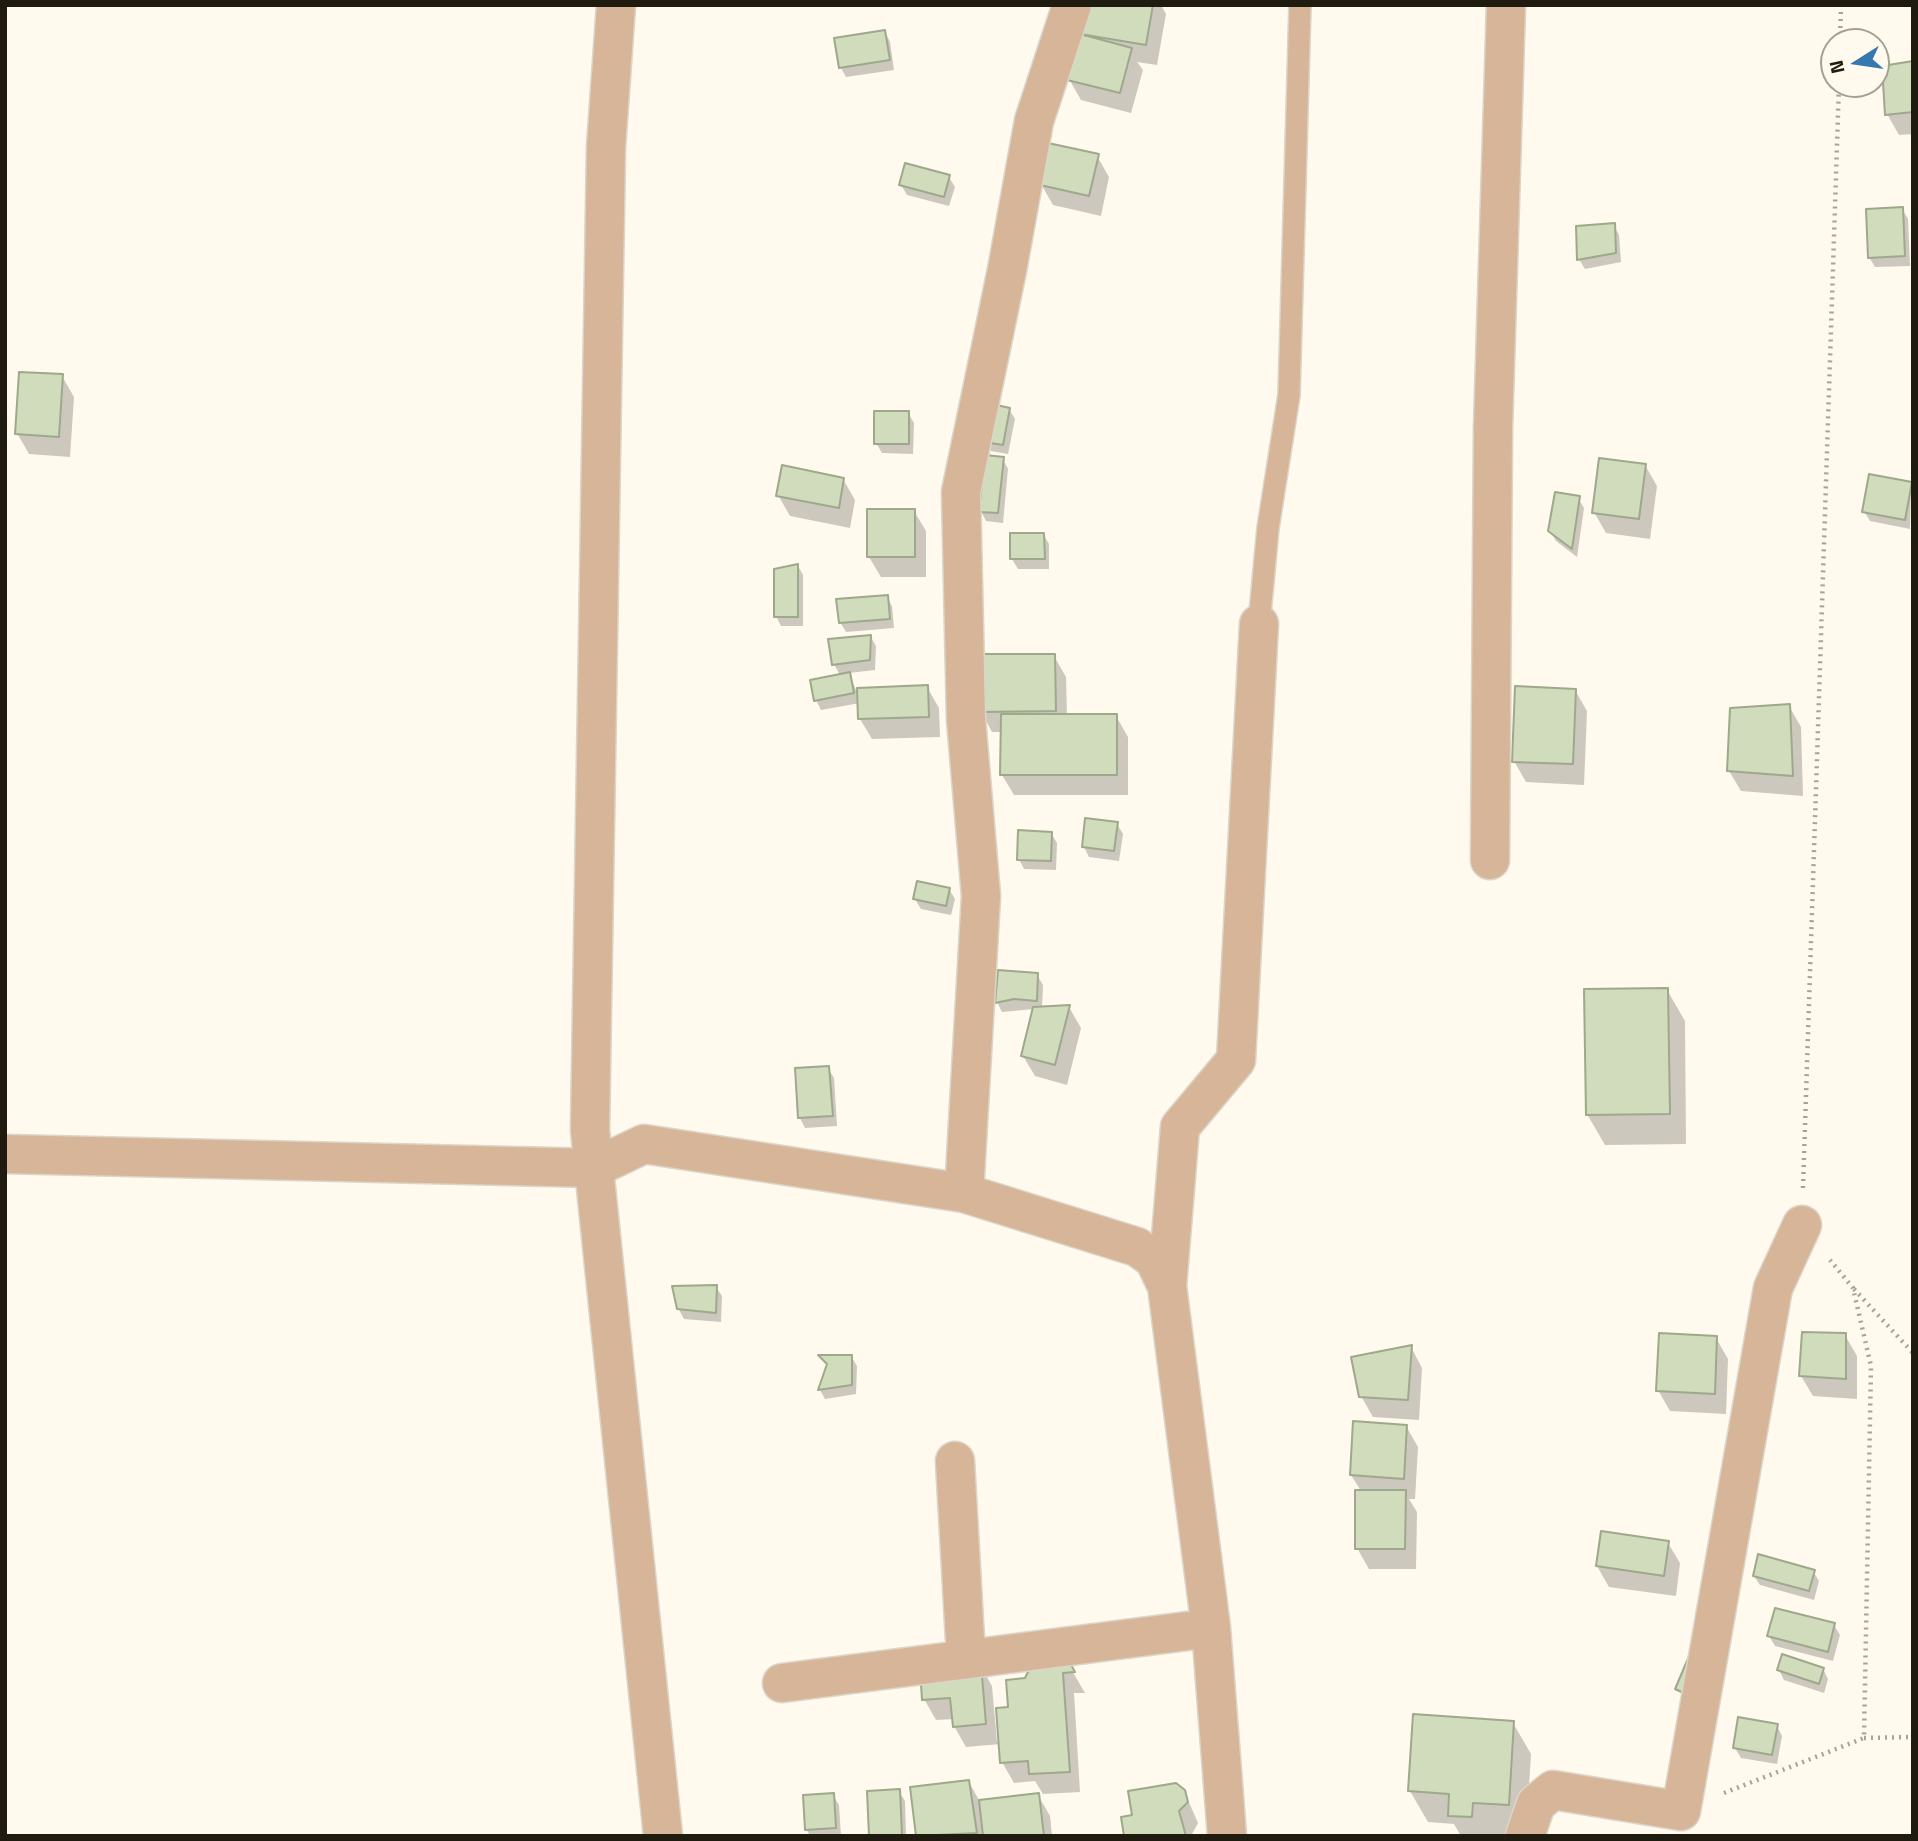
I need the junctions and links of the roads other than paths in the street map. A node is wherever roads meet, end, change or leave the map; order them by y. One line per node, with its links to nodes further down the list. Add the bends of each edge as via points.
1 (616, 5): 8 (street, via 606,147 590,1130)
2 (1072, 5): 9 (street, via 1034,121 961,492 966,719 981,896)
3 (1300, 5): 5 (lane, via 1289,395 1268,528)
4 (1506, 5): 6 (street, via 1493,428)
5 (1259, 624): 11 (street, via 1236,1060 1180,1127)
6 (1490, 860)
7 (5, 1154): 8 (street)
8 (594, 1168): 9 (street, via 644,1144); 17 (street)
9 (964, 1194): 11 (street, via 1137,1247 1154,1259)
10 (1802, 1225): 16 (street, via 1773,1288)
11 (1167, 1286): 13 (street)
12 (955, 1461): 14 (street)
13 (1211, 1628): 14 (street); 18 (street)
14 (966, 1657): 15 (street)
15 (782, 1684)
16 (1679, 1823): 19 (street, via 1553,1790 1536,1804)
17 (663, 1836)
18 (1227, 1836)
19 (1525, 1836)

